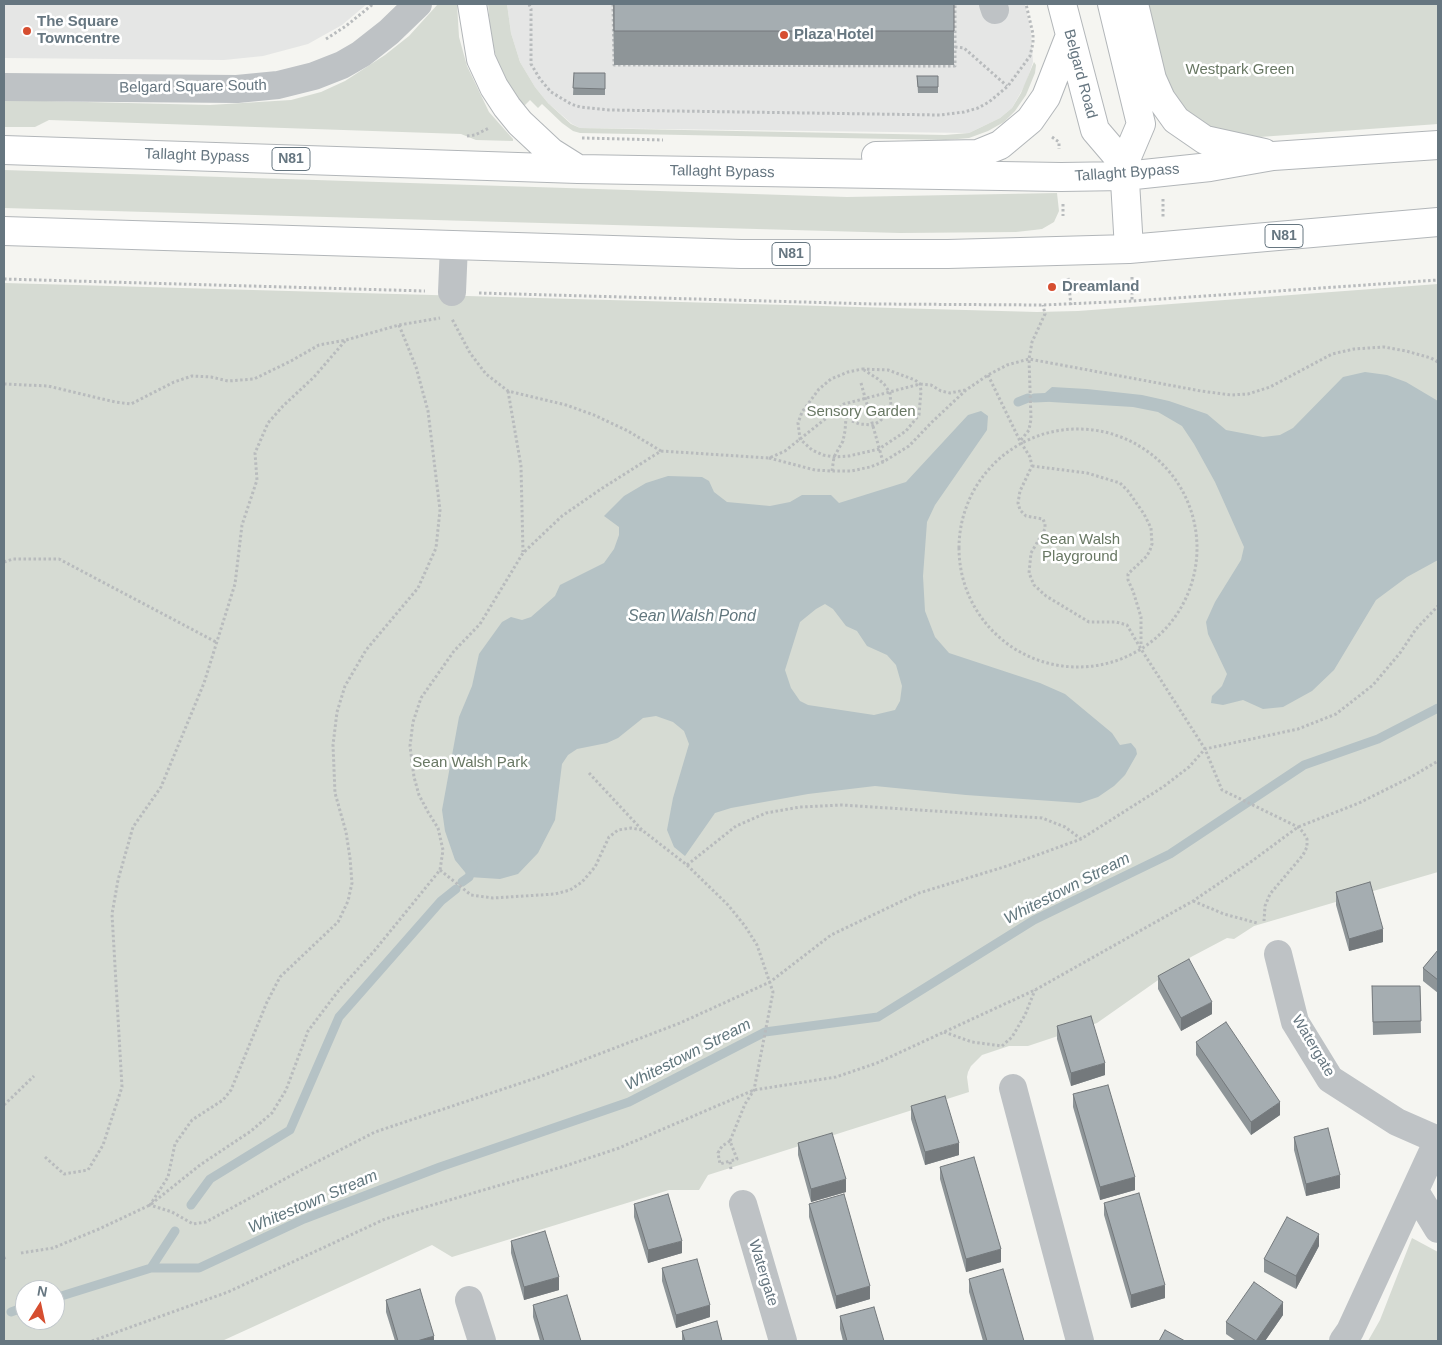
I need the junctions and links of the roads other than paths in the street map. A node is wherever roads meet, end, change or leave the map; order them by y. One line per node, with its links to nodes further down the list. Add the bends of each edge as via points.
1 (418, 4): 7 (street, Belgard Square South, via 361,54 314,76 278,86 237,89)
2 (472, 4): 11 (main road, via 481,59 494,87 520,122 551,152)
3 (1062, 4): 6 (main road, Belgard Road)
4 (1112, 4): 12 (main road, via 1141,124)
5 (1134, 4): 10 (main road, via 1152,79 1176,120 1205,140)
6 (1069, 38): 12 (main road, Belgard Road, via 1095,130); 13 (main road, via 1046,97 1030,120 1000,145 978,154 752,154 740,155)
7 (4, 86)
8 (1438, 145): 10 (main road, Tallaght Bypass / N81)
9 (4, 150): 11 (main road, Tallaght Bypass / N81)
10 (1273, 156): 12 (main road, Tallaght Bypass / N81, via 1210,167)
11 (578, 169): 13 (main road, Tallaght Bypass / N81)
12 (1125, 170): 13 (main road, Tallaght Bypass / N81, via 1061,177); 17 (main road)
13 (698, 171)
14 (1438, 222): 17 (main road, N81)
15 (4, 231): 16 (main road, N81)
16 (454, 246): 17 (main road, N81, via 741,254 948,254); 18 (street)
17 (1129, 248)
18 (451, 304)
19 (1278, 954): 21 (street, Watergate, via 1295,1022 1330,1079 1397,1122)
20 (1013, 1088): 28 (street)
21 (1438, 1140): 22 (street, Watergate)
22 (1415, 1192): 24 (street); 29 (street, Watergate)
23 (743, 1204): 27 (street, Watergate)
24 (1438, 1229)
25 (469, 1300): 26 (street)
26 (482, 1341)
27 (783, 1341)
28 (1080, 1341)
29 (1343, 1341)

